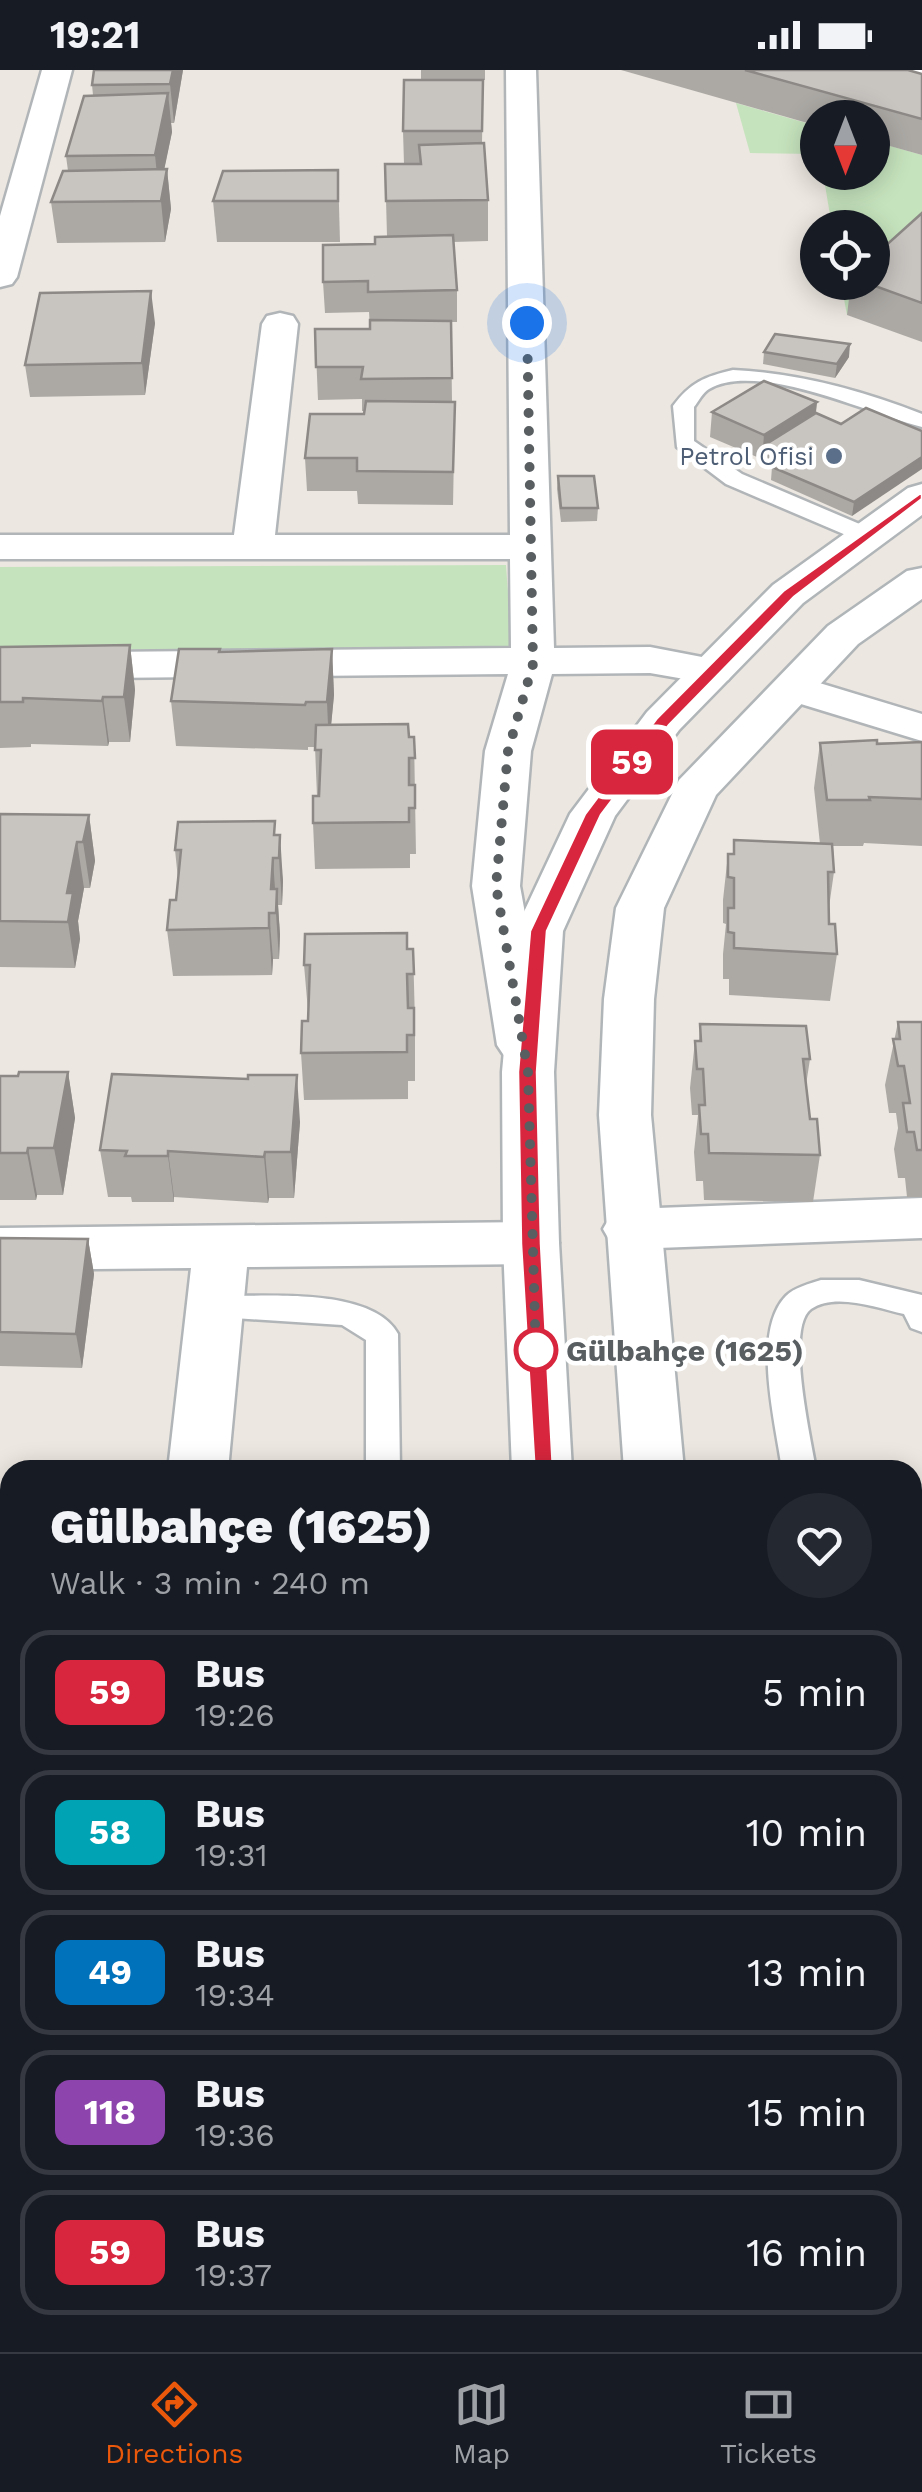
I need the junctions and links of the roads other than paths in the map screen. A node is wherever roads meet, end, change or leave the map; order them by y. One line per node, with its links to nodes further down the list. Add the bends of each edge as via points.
1 (57, 70): 3 (street)
2 (521, 70): 9 (street)
3 (0, 277)
4 (280, 324): 8 (street)
5 (922, 421): 7 (lane, via 878,402 772,377 722,378 682,404 684,443 722,470)
6 (922, 496): 7 (street)
7 (868, 536): 14 (street, via 788,594)
8 (252, 546): 9 (street); 10 (street)
9 (530, 546): 12 (street)
10 (0, 547)
11 (915, 594): 15 (street, via 843,635)
12 (533, 664): 13 (street); 14 (street, via 650,660); 17 (street, via 508,751 496,886)
13 (0, 666)
14 (713, 670): 17 (street, via 663,721 593,814 538,931)
15 (794, 688): 16 (street); 19 (street, via 695,790 640,908 625,1115)
16 (922, 728)
17 (528, 1072): 20 (street)
18 (922, 1218): 19 (street)
19 (632, 1229): 28 (street)
20 (531, 1244): 21 (street); 27 (street)
21 (221, 1247): 22 (street); 23 (street)
22 (0, 1248)
23 (214, 1308): 25 (street); 26 (lane, via 349,1314 382,1334)
24 (922, 1320): 29 (lane, via 915,1305 864,1290 814,1290 796,1299 782,1324)
25 (199, 1460)
26 (383, 1460)
27 (542, 1460)
28 (653, 1460)
29 (798, 1460)

